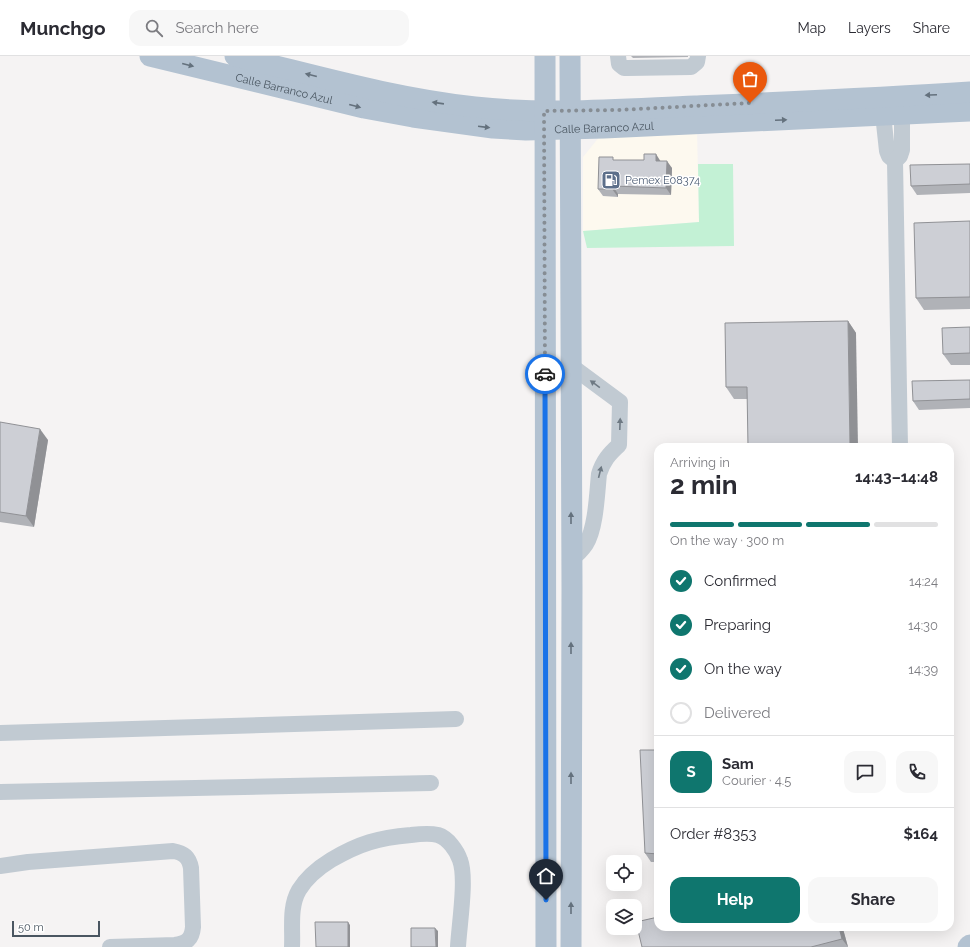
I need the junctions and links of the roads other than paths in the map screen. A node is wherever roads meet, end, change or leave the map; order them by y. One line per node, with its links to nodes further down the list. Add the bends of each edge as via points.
1 (150, 56): 12 (main road, Calle Barranco Azul, one-way to 12, via 388,113 493,128)
2 (235, 56): 12 (main road, Calle Barranco Azul, one-way to 2, via 390,95)
3 (544, 56): 12 (main road)
4 (618, 56): 5 (lane, via 619,64 624,68 691,67 697,62)
5 (698, 56)
6 (569, 65): 10 (main road, via 579,87 592,99); 13 (main road)
7 (970, 92): 9 (main road, Calle Barranco Azul, one-way to 9)
8 (721, 105): 9 (main road, Calle Barranco Azul); 10 (main road, Calle Barranco Azul); 14 (main road, via 717,109 681,113)
9 (889, 109): 11 (main road, Calle Barranco Azul); 14 (main road, Calle Barranco Azul, one-way to 9); 18 (lane, via 887,151 895,161)
10 (618, 110): 13 (main road, Calle Barranco Azul)
11 (970, 111)
12 (544, 120): 13 (main road, Calle Barranco Azul); 28 (main road)
13 (570, 120): 15 (main road, Calle Barranco Azul); 16 (main road)
14 (679, 125): 15 (main road, Calle Barranco Azul)
15 (604, 128): 16 (main road, via 590,135 581,146)
16 (570, 186): 17 (main road)
17 (570, 365): 19 (main road, one-way to 17); 19 (lane, one-way to 17, via 581,551 590,537 601,466 619,445 620,402)
18 (900, 443)
19 (571, 559): 29 (main road, one-way to 19)
20 (456, 719): 21 (lane)
21 (0, 733)
22 (431, 783): 23 (lane)
23 (0, 792)
24 (0, 866): 25 (lane, via 173,851 186,855 191,868 193,927 190,939 175,945)
25 (110, 947)
26 (292, 947): 27 (lane, via 293,905 308,876 357,846 389,837 422,834 439,835 455,850 460,860 463,878)
27 (458, 947)
28 (546, 947)
29 (571, 947)

